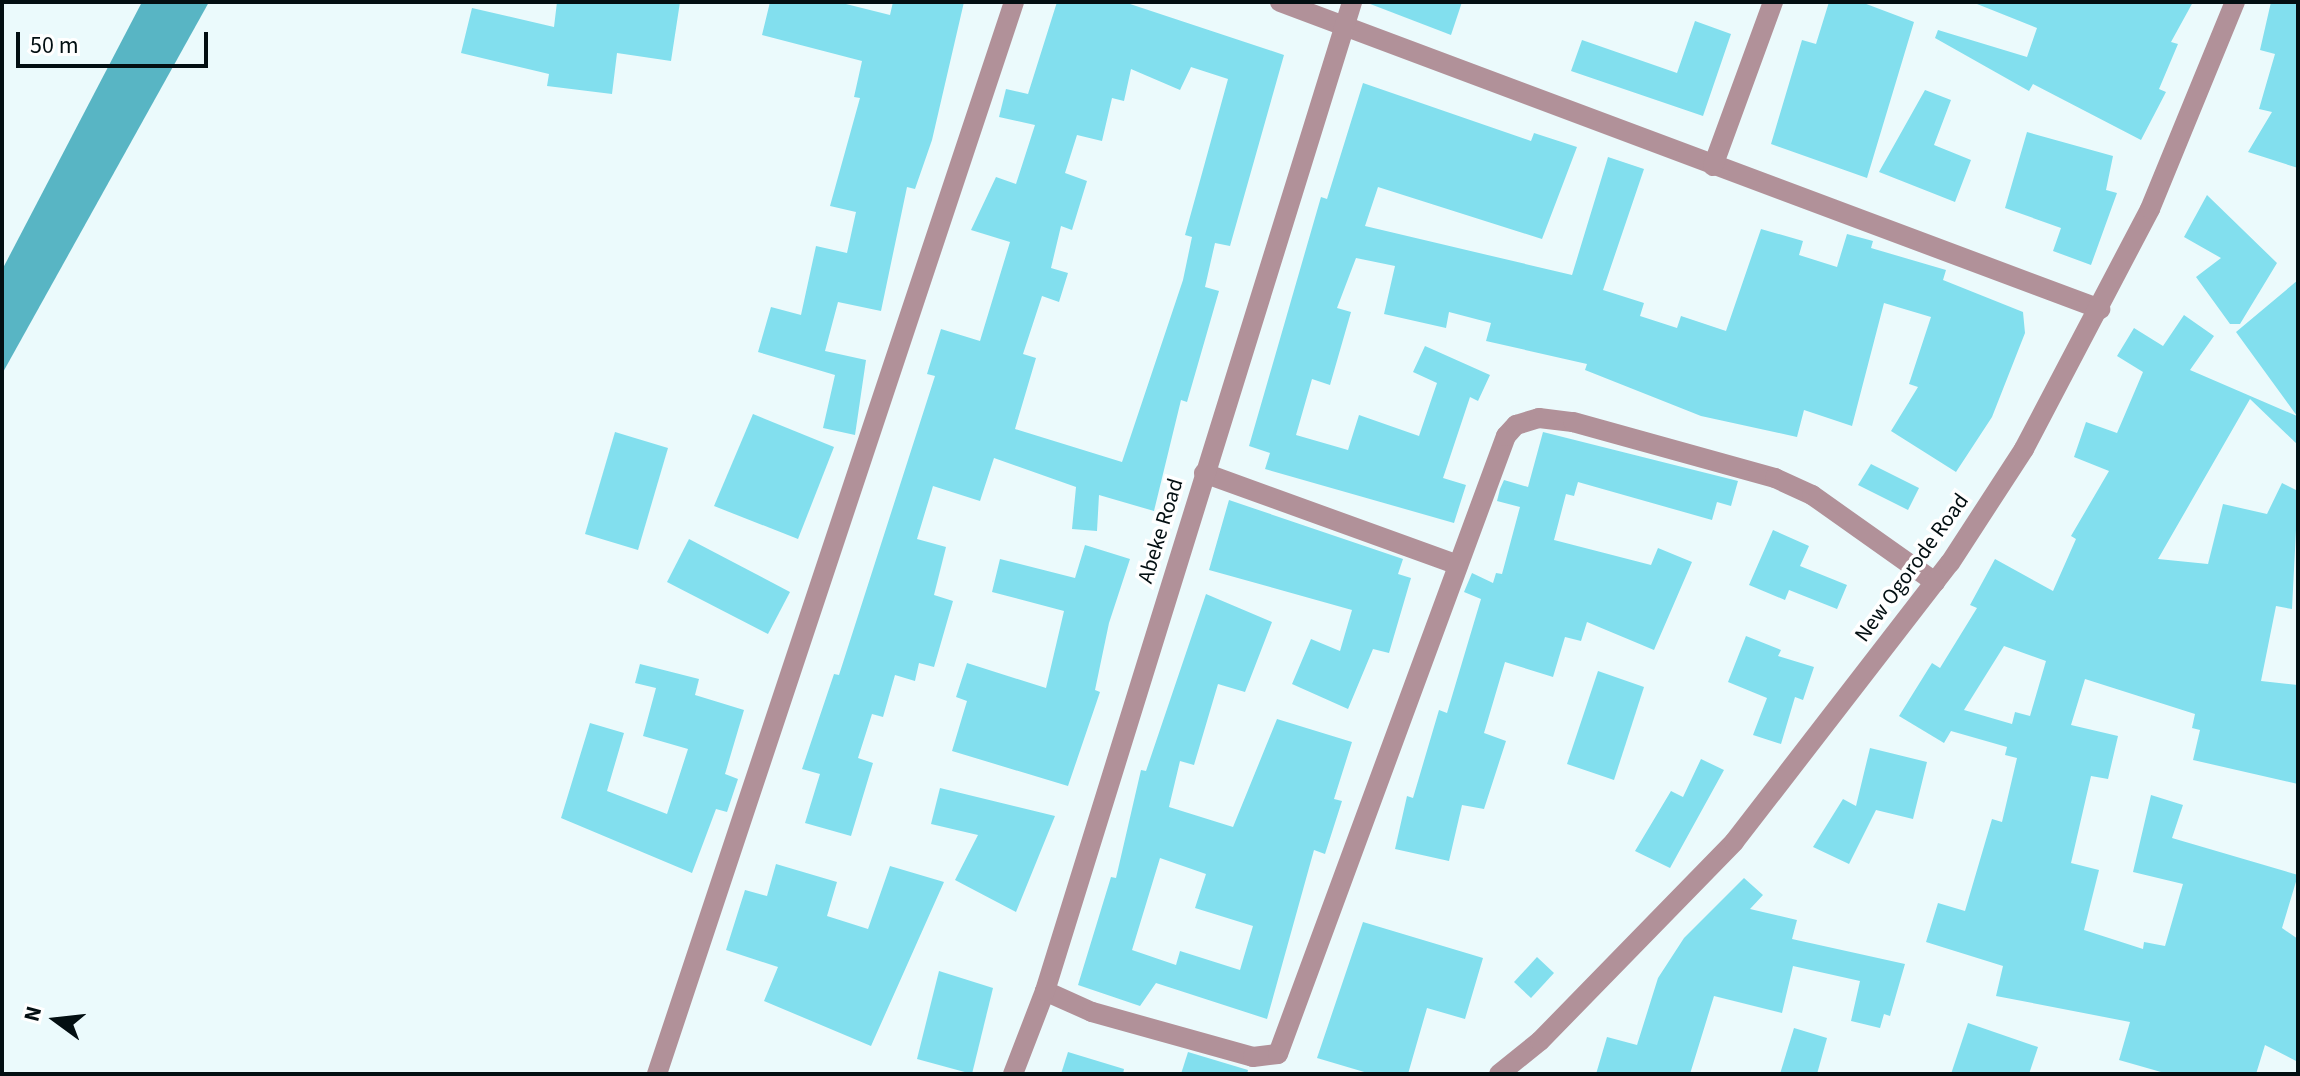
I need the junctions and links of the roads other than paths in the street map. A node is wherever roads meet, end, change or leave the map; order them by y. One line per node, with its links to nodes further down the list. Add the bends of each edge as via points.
1 (1014, 2): 13 (street)
2 (1280, 2): 6 (street)
3 (1352, 2): 6 (street, Abeke Road)
4 (1773, 2): 7 (street)
5 (2235, 2): 8 (street, New Ogorode Road, via 2150,209)
6 (1346, 22): 7 (street); 9 (street, Abeke Road)
7 (1713, 166): 8 (street)
8 (2100, 309): 11 (street, New Ogorode Road, via 2024,449)
9 (1204, 473): 10 (street); 12 (street, Abeke Road)
10 (1458, 565): 11 (street, via 1506,436 1539,418 1573,422 1775,478 1812,495); 12 (street, via 1278,1054 1253,1057 1092,1012)
11 (1935, 582): 15 (street, New Ogorode Road, via 1734,842 1540,1041)
12 (1045, 991): 14 (street, Abeke Road)
13 (657, 1074)
14 (1013, 1074)
15 (1499, 1074)

